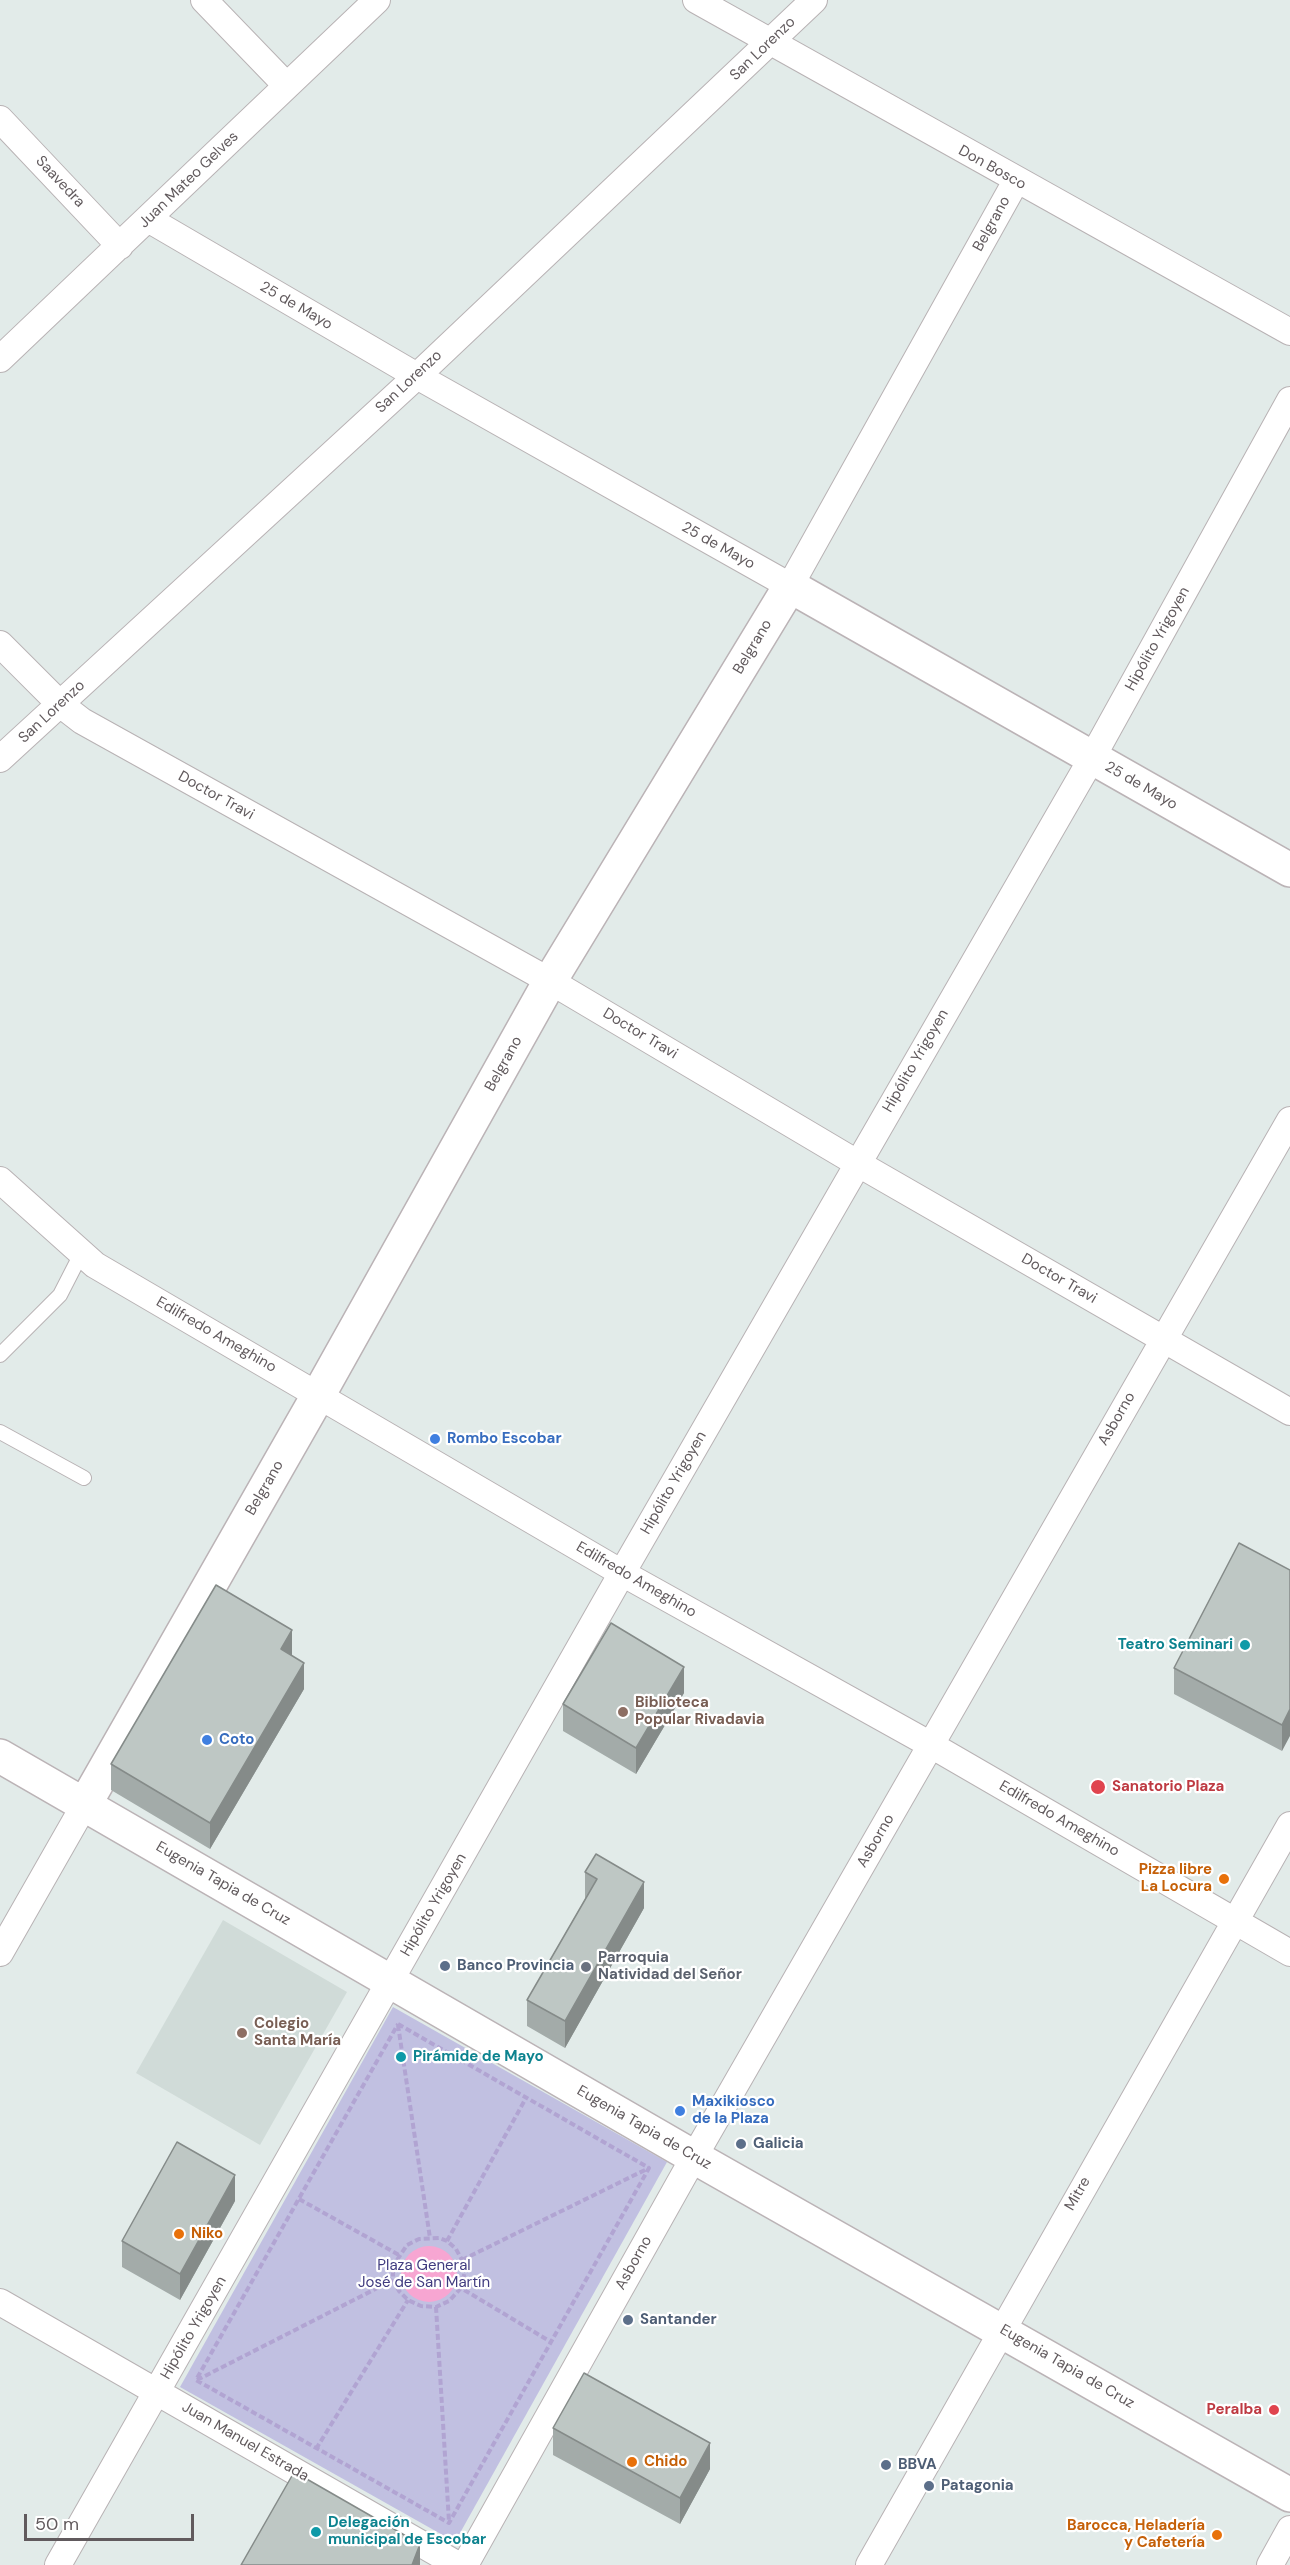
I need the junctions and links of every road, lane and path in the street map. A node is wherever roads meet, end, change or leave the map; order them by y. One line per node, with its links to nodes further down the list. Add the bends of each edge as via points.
1 (204, 0): 6 (street)
2 (377, 0): 6 (street, Juan Mateo Gelves)
3 (696, 0): 5 (street, Don Bosco)
4 (814, 0): 5 (street, San Lorenzo)
5 (771, 42): 8 (street, Don Bosco); 13 (street, San Lorenzo)
6 (286, 85): 9 (street, Juan Mateo Gelves)
7 (0, 119): 10 (street, Saavedra)
8 (1016, 181): 11 (street, Don Bosco); 15 (street, Belgrano)
9 (148, 219): 10 (street, Juan Mateo Gelves); 13 (street, 25 de Mayo)
10 (120, 246): 12 (street, Juan Mateo Gelves)
11 (1290, 332)
12 (0, 359)
13 (417, 376): 15 (street, 25 de Mayo); 17 (street, San Lorenzo)
14 (1290, 400): 18 (street, Hipólito Yrigoyen)
15 (790, 586): 18 (main road, 25 de Mayo); 21 (main road, Belgrano)
16 (0, 644): 17 (street, Doctor Travi)
17 (60, 704): 19 (street, San Lorenzo); 21 (street, Doctor Travi, via 82,722)
18 (1092, 758): 20 (main road, 25 de Mayo); 23 (street, Hipólito Yrigoyen)
19 (0, 759)
20 (1290, 870)
21 (550, 981): 23 (street, Doctor Travi); 28 (main road, Belgrano)
22 (1290, 1120): 26 (street, Asborno)
23 (857, 1163): 26 (street, Doctor Travi); 32 (street, Hipólito Yrigoyen)
24 (0, 1180): 25 (street, Edilfredo Ameghino)
25 (81, 1254): 27 (lane, via 60,1295); 28 (street, Edilfredo Ameghino)
26 (1162, 1339): 29 (street, Doctor Travi); 33 (street, Asborno)
27 (0, 1355)
28 (319, 1394): 32 (street, Edilfredo Ameghino); 35 (main road, Belgrano)
29 (1290, 1412)
30 (0, 1432): 31 (lane)
31 (84, 1478)
32 (622, 1573): 33 (street, Edilfredo Ameghino); 40 (street, Hipólito Yrigoyen)
33 (931, 1745): 37 (street, Edilfredo Ameghino); 43 (street, Asborno)
34 (0, 1756): 35 (main road, Eugenia Tapia de Cruz)
35 (85, 1804): 38 (street, Belgrano); 40 (main road, Eugenia Tapia de Cruz)
36 (1290, 1825): 37 (street, Mitre)
37 (1234, 1920): 39 (street, Edilfredo Ameghino); 55 (street, Mitre)
38 (0, 1953)
39 (1290, 1953)
40 (391, 1981): 43 (main road, Eugenia Tapia de Cruz); 58 (street, Hipólito Yrigoyen)
41 (398, 2024): 42 (path); 45 (path); 46 (path)
42 (526, 2098): 44 (path); 47 (path)
43 (694, 2157): 55 (main road, Eugenia Tapia de Cruz); 65 (street, Asborno)
44 (649, 2168): 49 (path); 56 (path)
45 (299, 2199): 48 (path); 57 (path)
46 (430, 2238): 47 (path); 48 (path, via 407,2245)
47 (447, 2241): 49 (path)
48 (399, 2255): 50 (path, via 393,2266)
49 (462, 2260): 51 (path, via 465,2271)
50 (393, 2280): 52 (path); 57 (path)
51 (461, 2288): 54 (path, via 449,2301); 56 (path)
52 (408, 2300): 54 (path); 59 (path)
53 (0, 2302): 58 (street, Juan Manuel Estrada)
54 (436, 2307): 61 (path)
55 (1001, 2330): 60 (main road, Eugenia Tapia de Cruz); 66 (street, Mitre)
56 (551, 2342): 61 (path)
57 (196, 2380): 59 (path)
58 (158, 2393): 63 (street, Hipólito Yrigoyen); 64 (street, Juan Manuel Estrada)
59 (316, 2449): 61 (path)
60 (1290, 2495)
61 (449, 2523)
62 (1290, 2529): 67 (street)
63 (58, 2565)
64 (458, 2565)
65 (465, 2565)
66 (869, 2565)
67 (1270, 2565)

